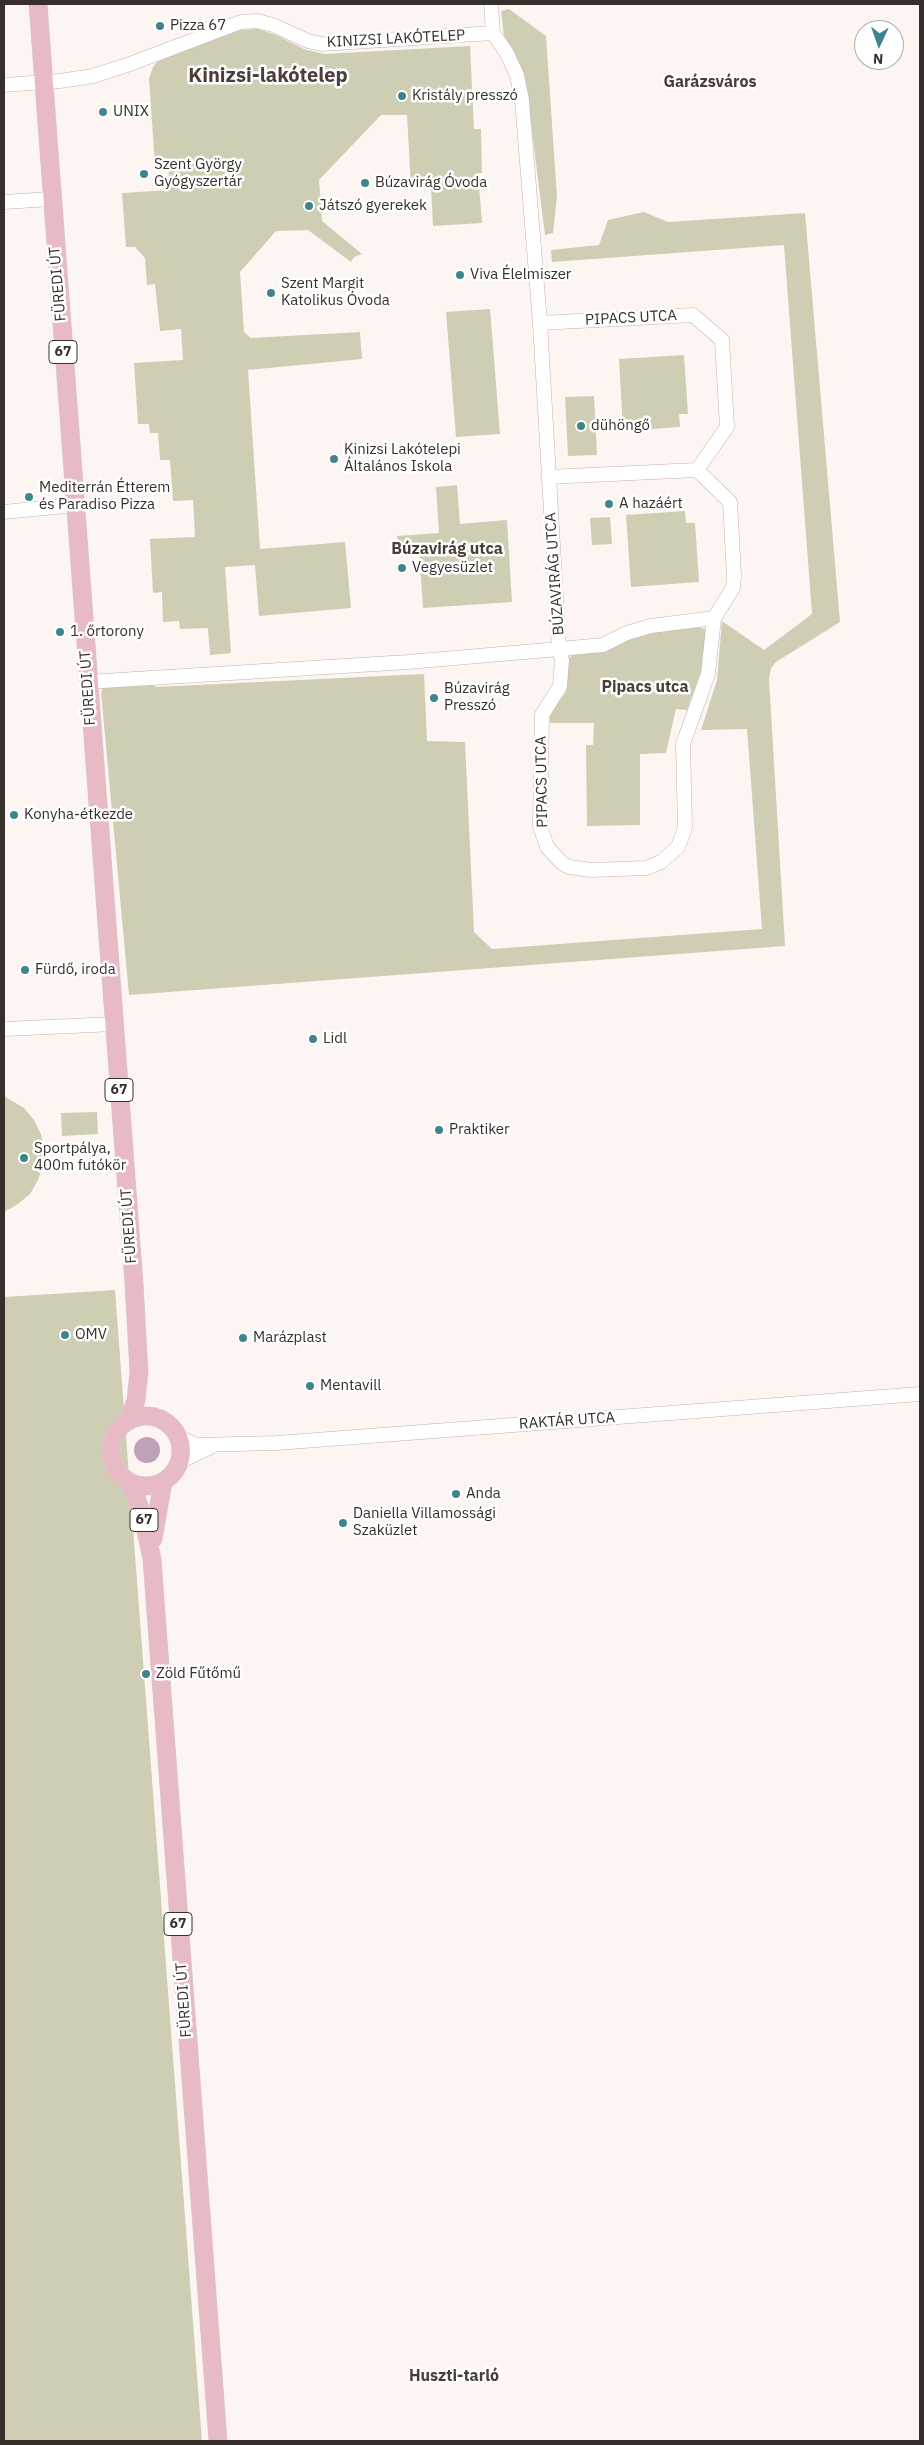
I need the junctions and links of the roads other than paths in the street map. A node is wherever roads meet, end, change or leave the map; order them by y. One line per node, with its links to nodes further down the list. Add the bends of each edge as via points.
1 (38, 4): 4 (main road, FÜREDI ÚT / 67)
2 (492, 4): 3 (street)
3 (493, 33): 4 (street, KINIZSI LAKÓTELEP, via 328,44 308,41 273,25 241,22 121,67 81,78); 8 (street, BÚZAVIRÁG UTCA, via 517,75 522,100)
4 (43, 82): 5 (street, KINIZSI LAKÓTELEP); 6 (main road, FÜREDI ÚT / 67)
5 (4, 85)
6 (51, 199): 7 (street); 11 (main road, FÜREDI ÚT / 67)
7 (4, 202)
8 (540, 322): 9 (street, PIPACS UTCA, via 694,315 722,340 727,427); 10 (street, BÚZAVIRÁG UTCA)
9 (697, 470): 10 (street); 13 (street, PIPACS UTCA, via 730,502 733,588)
10 (548, 477): 14 (street, BÚZAVIRÁG UTCA)
11 (75, 505): 12 (street); 15 (main road, FÜREDI ÚT / 67)
12 (4, 512)
13 (714, 618): 14 (street, via 652,626 603,645); 14 (street, PIPACS UTCA, via 708,674 683,744 683,838 672,854 646,868 591,870 568,866 556,859 544,839 540,826 542,715 560,686 562,660)
14 (559, 650): 15 (street, BÚZAVIRÁG UTCA)
15 (87, 682): 16 (main road, FÜREDI ÚT / 67)
16 (115, 1024): 17 (street); 18 (main road, FÜREDI ÚT / 67)
17 (4, 1029)
18 (139, 1372): 20 (main road, FÜREDI ÚT / 67, via 148,1407); 21 (main road, FÜREDI ÚT / 67, via 136,1400)
19 (920, 1394): 23 (street, RAKTÁR UTCA)
20 (157, 1419): 21 (main road, via 143,1417); 22 (main road, FÜREDI ÚT / 67, via 168,1424)
21 (129, 1421): 26 (main road, FÜREDI ÚT / 67, via 116,1434 112,1447 116,1469)
22 (175, 1433): 23 (street, RAKTÁR UTCA, via 186,1442); 24 (main road, via 181,1451)
23 (214, 1446): 24 (street, RAKTÁR UTCA)
24 (179, 1462): 25 (main road, FÜREDI ÚT / 67)
25 (163, 1482): 26 (main road, 67, via 147,1486); 27 (main road, FÜREDI ÚT / 67, via 154,1522)
26 (131, 1483): 27 (main road, FÜREDI ÚT / 67, via 143,1517)
27 (152, 1559): 28 (main road, FÜREDI ÚT / 67)
28 (218, 2441)

